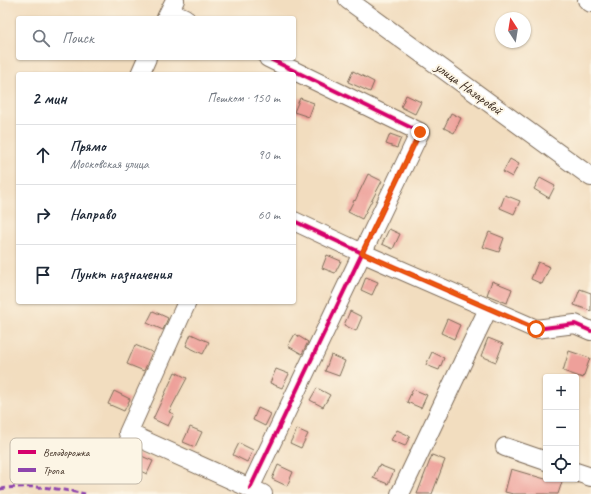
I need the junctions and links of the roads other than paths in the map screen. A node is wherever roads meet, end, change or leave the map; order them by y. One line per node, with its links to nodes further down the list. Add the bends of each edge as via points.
1 (348, 0): 9 (street, улица Назаровой)
2 (587, 0): 3 (street)
3 (591, 3)
4 (146, 60): 6 (street)
5 (272, 60): 7 (street)
6 (141, 72)
7 (293, 72)
8 (296, 73): 11 (street, via 420,132)
9 (591, 177)
10 (296, 222): 11 (street)
11 (362, 253): 13 (street); 21 (street)
12 (186, 304): 15 (street, via 128,433)
13 (488, 309): 14 (street, via 536,329 575,324); 22 (street)
14 (591, 331)
15 (139, 438)
16 (142, 439): 21 (street)
17 (505, 447): 18 (street)
18 (543, 460)
19 (579, 473): 20 (street)
20 (591, 477)
21 (256, 491)
22 (400, 494)

